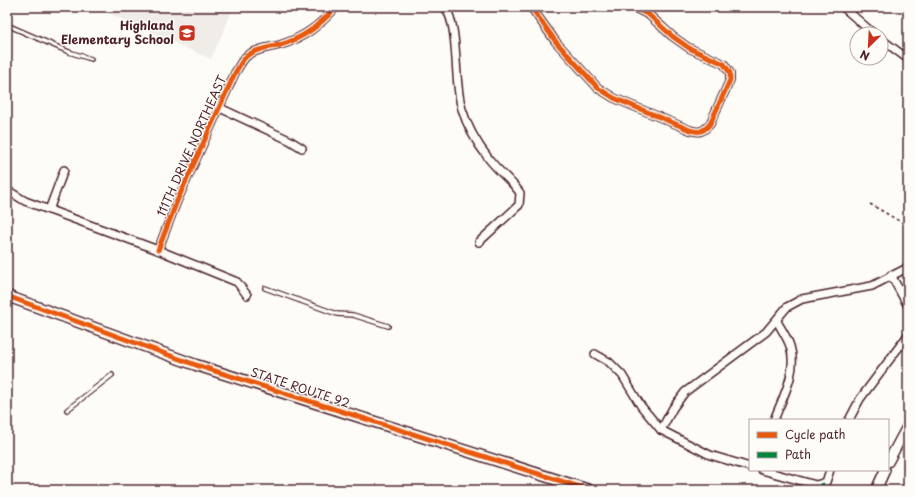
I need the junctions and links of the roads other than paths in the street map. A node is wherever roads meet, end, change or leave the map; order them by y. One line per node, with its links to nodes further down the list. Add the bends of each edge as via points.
1 (336, 7): 11 (street, 111TH DRIVE NORTHEAST, via 321,24 307,33 281,45 258,49 246,56 235,73)
2 (446, 7): 16 (street, via 453,26 458,94 462,110 489,159 520,193 519,205)
3 (531, 7): 4 (street, via 556,42 598,88 614,98 690,130 705,130 727,86 730,73 724,64 689,48 649,15)
4 (633, 7)
5 (843, 7): 7 (street)
6 (7, 25): 9 (lane, via 69,52)
7 (865, 26)
8 (889, 45): 10 (street)
9 (92, 59)
10 (908, 59)
11 (220, 108): 12 (street); 17 (street, 111TH DRIVE NORTHEAST, via 177,201)
12 (302, 148)
13 (64, 170): 15 (street)
14 (7, 190): 15 (street)
15 (48, 210): 17 (street)
16 (479, 242)
17 (158, 250): 21 (street, via 237,282)
18 (908, 265): 19 (street)
19 (891, 275): 23 (street); 24 (street, via 872,286 802,299 787,307)
20 (265, 288): 25 (lane, via 337,314 353,315)
21 (248, 295)
22 (7, 296): 39 (main road, STATE ROUTE 92, via 196,365)
23 (908, 306)
24 (777, 321): 30 (street, via 790,346 793,361 790,378); 33 (street, via 760,337 685,392)
25 (388, 326)
26 (908, 335): 31 (street, via 860,399)
27 (595, 354): 33 (street, via 609,362 622,376 641,406)
28 (112, 375): 29 (lane)
29 (67, 410)
30 (774, 419)
31 (850, 419)
32 (908, 425): 34 (street)
33 (661, 430): 35 (street, via 710,455)
34 (889, 460)
35 (749, 467)
36 (766, 471): 37 (street, via 816,485 826,482)
37 (830, 471)
38 (885, 471): 40 (street)
39 (589, 490)
40 (876, 490)

